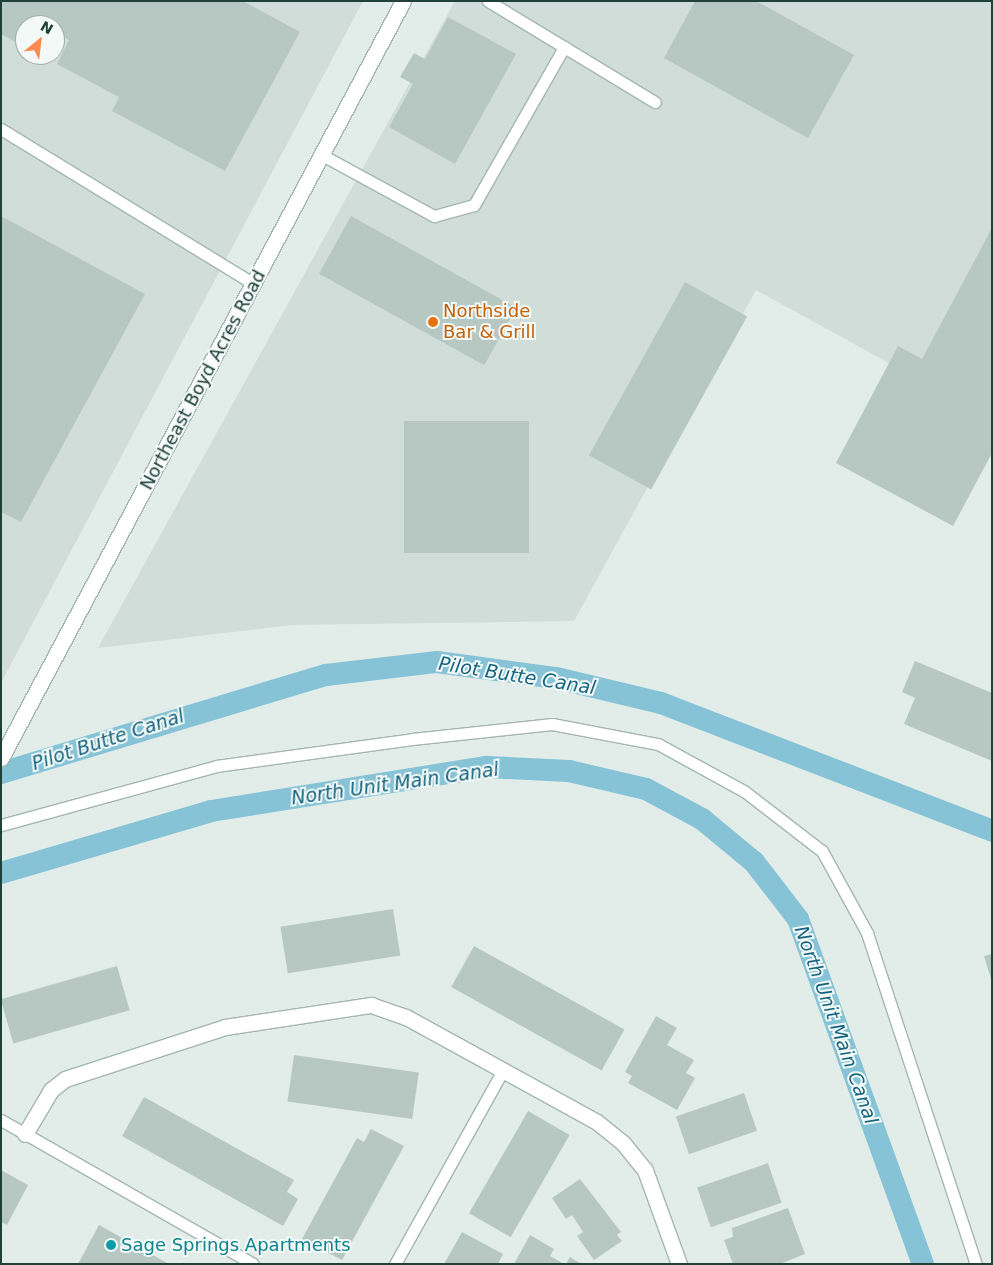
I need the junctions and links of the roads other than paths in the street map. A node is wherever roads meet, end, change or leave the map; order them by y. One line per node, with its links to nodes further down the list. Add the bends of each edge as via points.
1 (403, 1): 6 (street, Northeast Boyd Acres Road)
2 (488, 1): 3 (lane)
3 (564, 47): 4 (lane); 6 (lane, via 474,205 434,216)
4 (655, 102)
5 (1, 129): 7 (lane)
6 (322, 155): 7 (street, Northeast Boyd Acres Road)
7 (254, 284): 8 (street, Northeast Boyd Acres Road)
8 (1, 758)
9 (1, 825): 16 (lane, via 216,766 412,739 552,724 658,744 744,790 822,851 867,933)
10 (503, 1070): 12 (street, via 406,1017 371,1005 349,1006 225,1027 65,1078 51,1090); 14 (lane); 15 (street, via 597,1122 623,1143 645,1170)
11 (1, 1120): 12 (lane)
12 (25, 1134): 13 (lane)
13 (253, 1264)
14 (395, 1264)
15 (679, 1264)
16 (976, 1264)

